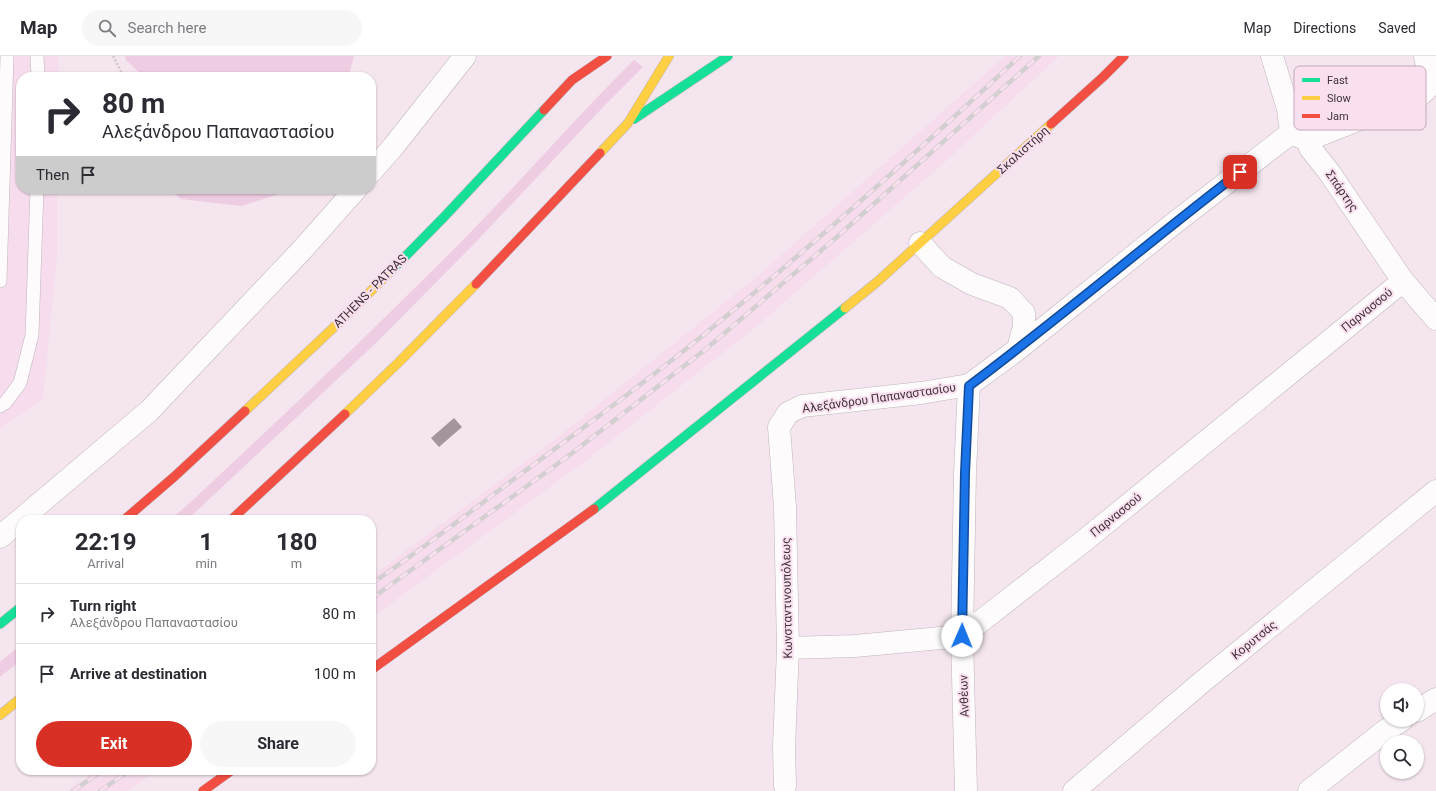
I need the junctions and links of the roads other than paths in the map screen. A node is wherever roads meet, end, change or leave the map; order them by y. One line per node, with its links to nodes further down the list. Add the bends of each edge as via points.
1 (7, 56): 23 (lane)
2 (37, 56): 11 (lane)
3 (465, 56): 19 (street)
4 (607, 56): 12 (main road, ATHENS - PATRAS)
5 (669, 56): 14 (main road)
6 (728, 56): 14 (main road)
7 (1124, 56): 22 (main road, Σκαλιστήρη)
8 (1272, 56): 15 (street, Σπάρτης)
9 (1425, 56): 13 (street, Αλεξάνδρου Παπαναστασίου, via 1431,85)
10 (582, 62): 12 (main road)
11 (38, 72)
12 (572, 80): 32 (main road, ATHENS - PATRAS, via 444,217 349,313)
13 (1426, 90)
14 (628, 123): 33 (main road, via 495,265 398,363)
15 (1294, 124)
16 (1296, 130): 18 (street, Σπάρτης)
17 (1317, 130): 18 (street, Αλεξάνδρου Παπαναστασίου)
18 (1299, 136): 24 (street, Σπάρτης, via 1329,172); 26 (street, Αλεξάνδρου Παπαναστασίου, via 1177,221)
19 (376, 166)
20 (37, 194): 28 (lane, via 32,335 20,383)
21 (352, 194): 31 (street, via 149,411)
22 (920, 243): 26 (street, via 942,267 972,284 1010,298 1024,313 1024,326); 40 (main road, Σκαλιστήρη, via 878,282 581,520)
23 (0, 281)
24 (1403, 281): 25 (street, Σπάρτης); 38 (street, Παρνασσού, via 1085,540)
25 (1436, 319)
26 (1018, 349): 27 (street, Αλεξάνδρου Παπαναστασίου)
27 (969, 386): 29 (street, Αλεξάνδρου Παπαναστασίου, via 802,406); 38 (street, Ανθέων)
28 (0, 406)
29 (788, 413): 39 (street, Κωνσταντινουπόλεως, via 779,427 786,507)
30 (1436, 491): 50 (street, Κορυτσάς, via 1202,682)
31 (26, 515)
32 (130, 515)
33 (236, 515)
34 (16, 523): 35 (street)
35 (0, 537)
36 (16, 611): 37 (main road)
37 (0, 624)
38 (962, 636): 39 (street, via 855,646); 49 (street, Ανθέων)
39 (788, 648): 47 (street, Κωνσταντινουπόλεως)
40 (376, 666)
41 (1436, 699): 43 (street)
42 (16, 702): 44 (main road)
43 (1424, 707)
44 (0, 714)
45 (1391, 727): 51 (street)
46 (225, 775): 48 (main road)
47 (785, 786)
48 (203, 791)
49 (966, 791)
50 (1074, 791)
51 (1309, 791)

